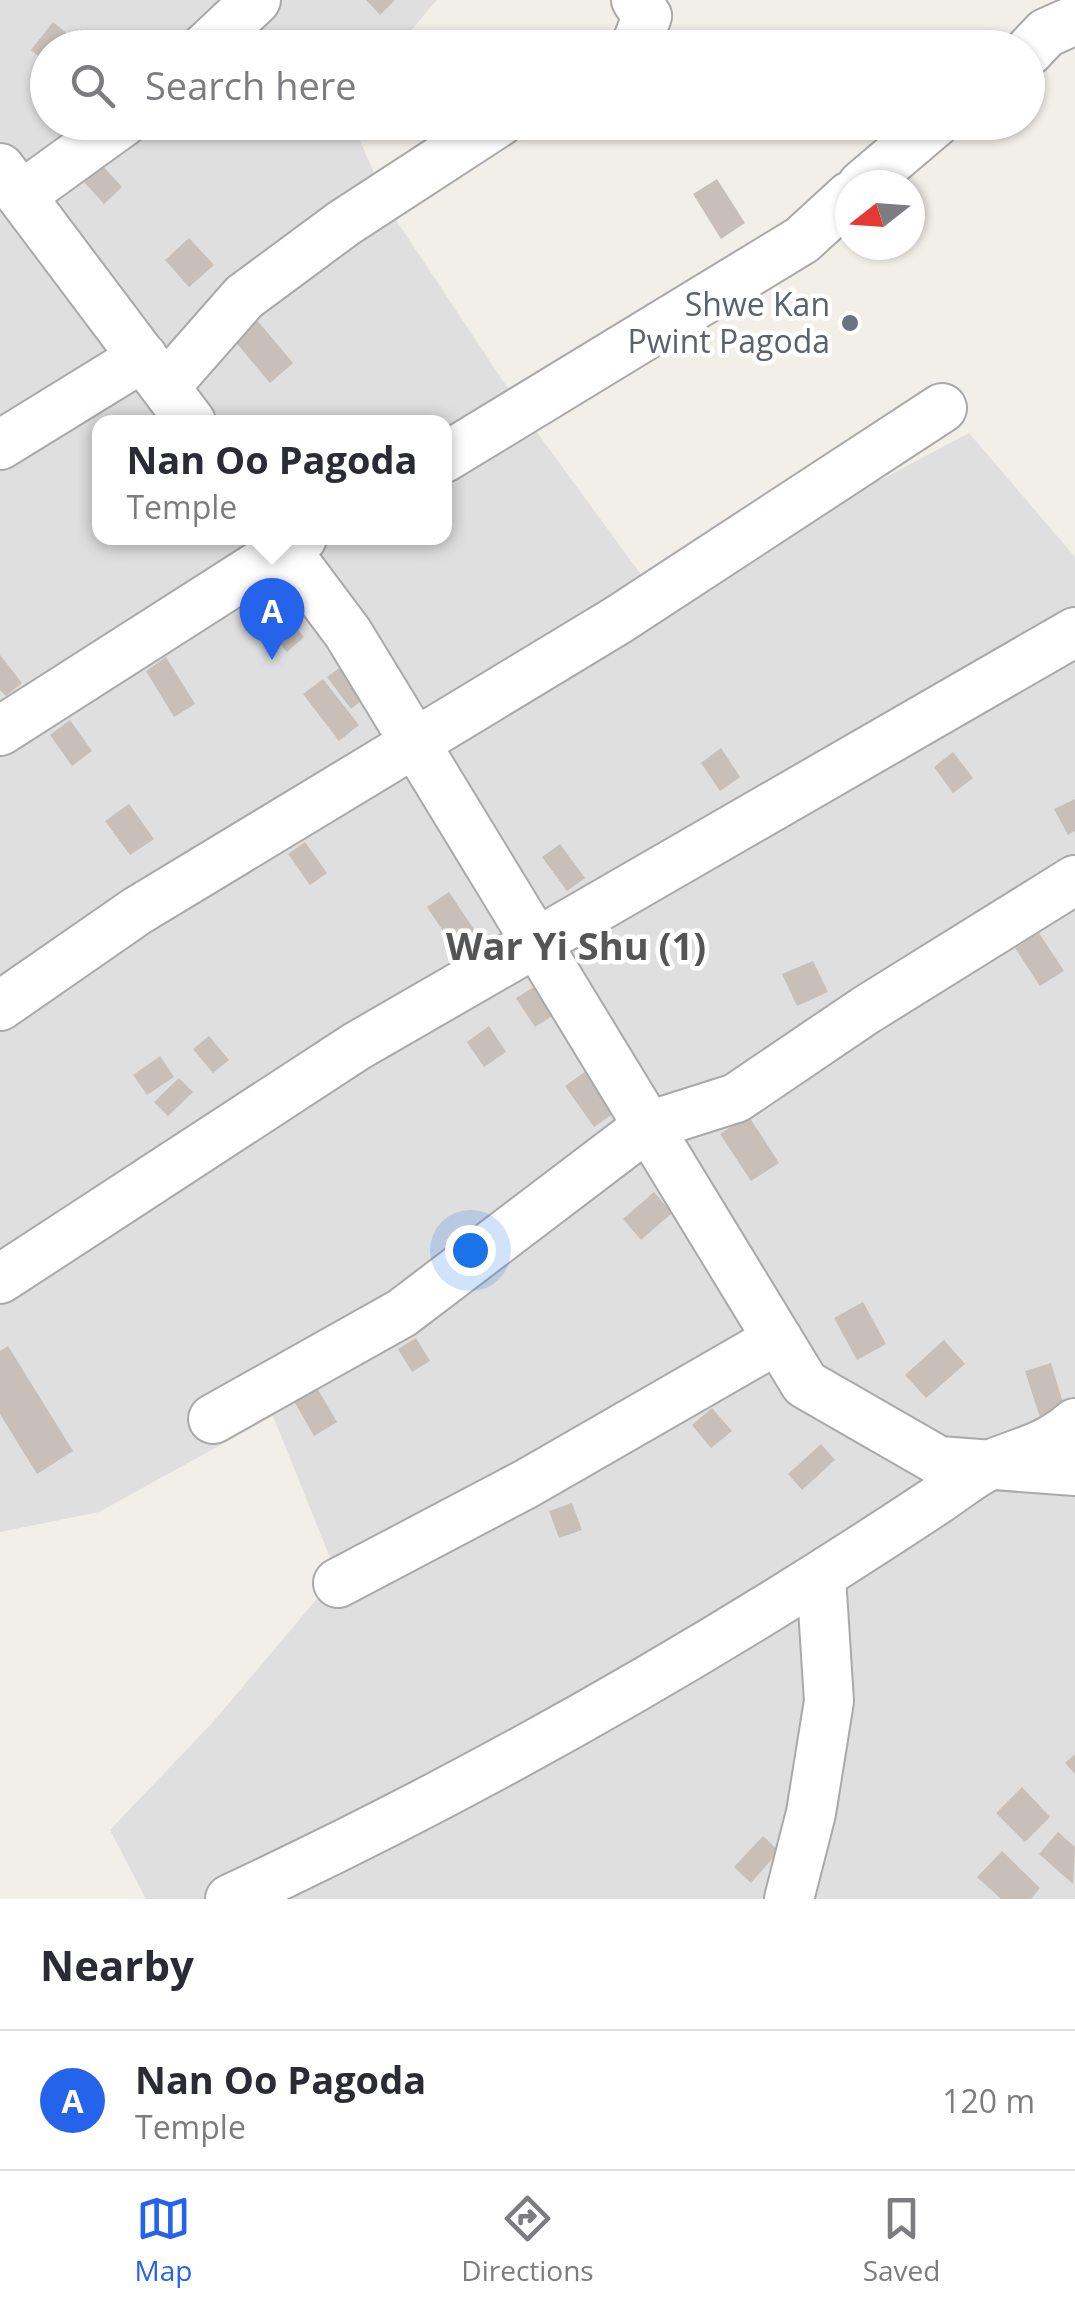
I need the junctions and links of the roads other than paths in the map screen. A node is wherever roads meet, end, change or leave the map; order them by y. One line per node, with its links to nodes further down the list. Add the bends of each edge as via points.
1 (256, 0): 4 (street)
2 (636, 0): 5 (street, via 647,16)
3 (1075, 20): 6 (street)
4 (224, 30)
5 (641, 30)
6 (1045, 34)
7 (89, 140): 11 (street)
8 (471, 140): 13 (street, via 244,298)
9 (915, 140): 10 (street)
10 (880, 170)
11 (11, 182): 13 (street)
12 (835, 210): 16 (street, via 802,240)
13 (166, 389): 15 (street)
14 (942, 408): 21 (street)
15 (0, 445)
16 (452, 453)
17 (281, 545): 20 (street)
18 (290, 545): 21 (street)
19 (1075, 632): 23 (street)
20 (0, 732)
21 (416, 745): 23 (street); 24 (street, via 138,911)
22 (1075, 880): 25 (street, via 736,1098)
23 (538, 945): 25 (street); 26 (street, via 357,1046)
24 (0, 1006)
25 (648, 1126): 27 (street); 28 (street, via 402,1313)
26 (0, 1279)
27 (778, 1339): 30 (street, via 805,1384 940,1461); 33 (street)
28 (212, 1419)
29 (1075, 1424): 30 (street, via 1056,1440)
30 (990, 1465): 31 (street); 32 (street)
31 (1075, 1471)
32 (821, 1577): 34 (street, via 620,1700); 35 (street, via 829,1701)
33 (338, 1583)
34 (230, 1899)
35 (789, 1899)

